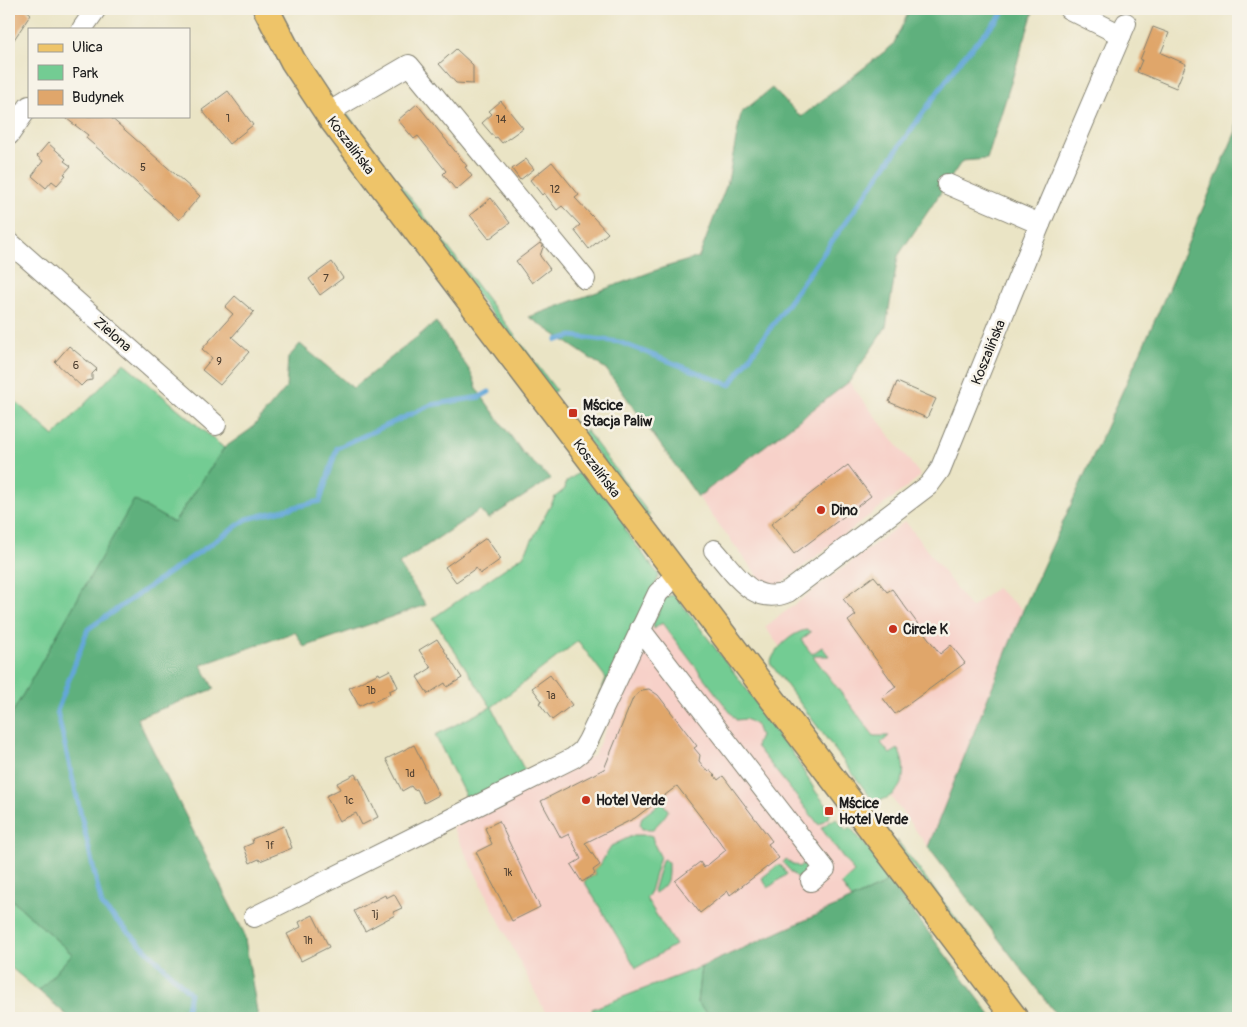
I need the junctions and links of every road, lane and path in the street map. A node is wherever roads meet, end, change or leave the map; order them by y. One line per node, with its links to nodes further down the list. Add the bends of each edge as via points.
1 (96, 9): 4 (street)
2 (266, 9): 6 (main road, Koszalińska, via 293,61)
3 (1069, 9): 9 (street, Koszalińska, via 1124,29)
4 (83, 28)
5 (19, 112): 7 (street)
6 (328, 114): 11 (street, via 409,65); 14 (main road, Koszalińska)
7 (9, 135)
8 (947, 184): 9 (street)
9 (1040, 224): 13 (street, Koszalińska, via 940,470 929,485 779,596 756,593 746,586)
10 (9, 242): 12 (street, Zielona)
11 (585, 279)
12 (216, 425)
13 (714, 550)
14 (677, 575): 15 (street, via 658,593); 18 (main road, Koszalińska)
15 (640, 629): 16 (street, via 825,870); 17 (street, via 588,741 573,758)
16 (811, 881)
17 (254, 917)
18 (1015, 1018)

